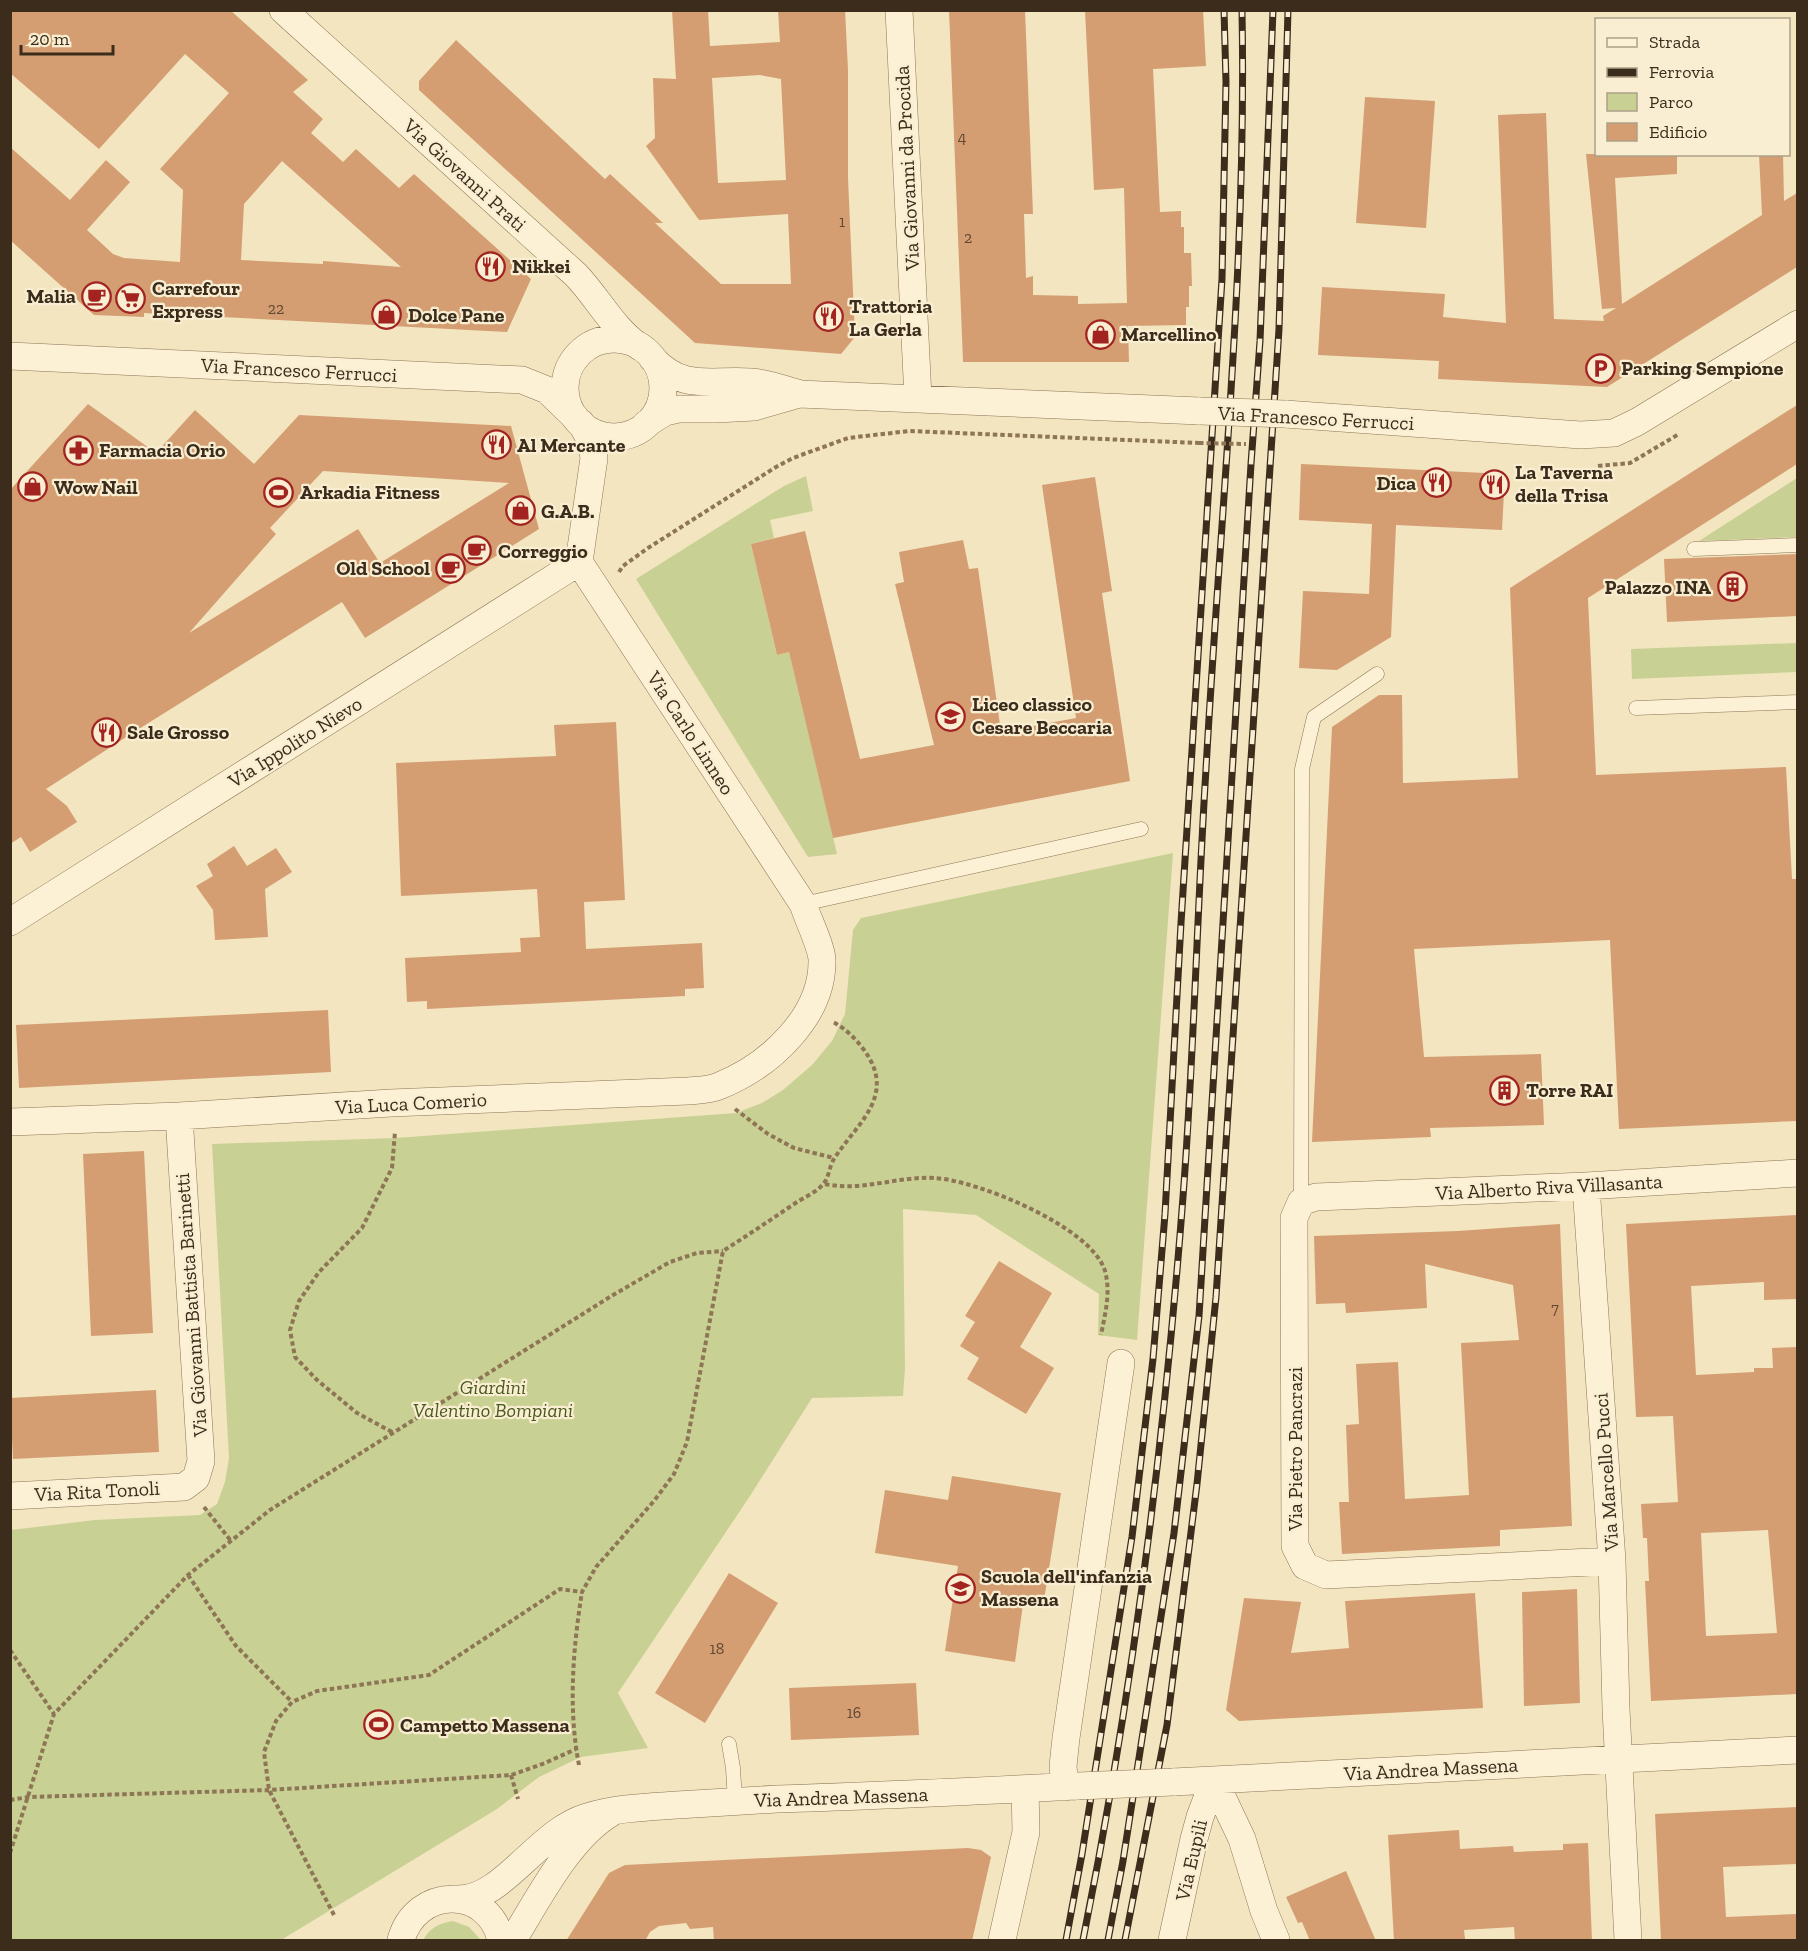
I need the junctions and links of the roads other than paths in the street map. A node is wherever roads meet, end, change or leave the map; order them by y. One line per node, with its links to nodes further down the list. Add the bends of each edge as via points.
1 (283, 10): 4 (street, Via Giovanni Prati, via 576,275 620,331)
2 (899, 10): 7 (street, Via Giovanni da Procida)
3 (1797, 324): 7 (street, Via Francesco Ferrucci, bridge, via 1614,433 1581,435 1285,414)
4 (646, 352): 6 (street, Via Francesco Ferrucci, via 679,378 753,382); 8 (street, Via Francesco Ferrucci, via 624,340 608,339 593,344 575,358 565,388 568,404); 9 (street, via 660,372 663,388 660,404)
5 (10, 356): 8 (street, Via Francesco Ferrucci, via 522,380 547,390)
6 (805, 394): 7 (street, Via Francesco Ferrucci); 9 (street, Via Francesco Ferrucci, via 754,407 678,409)
7 (918, 398)
8 (578, 420): 9 (street, Via Francesco Ferrucci, via 601,435 617,437); 12 (street, Via Francesco Ferrucci, via 591,441 594,458)
9 (646, 424)
10 (1797, 545): 11 (lane)
11 (1694, 549)
12 (579, 562): 17 (street, Via Carlo Linneo); 18 (street, Via Ippolito Nievo)
13 (1377, 674): 24 (lane, via 1314,717 1302,769)
14 (1797, 702): 15 (lane)
15 (1636, 708)
16 (1141, 829): 17 (lane)
17 (803, 904): 19 (street, Via Carlo Linneo, via 823,958 819,984)
18 (10, 922)
19 (793, 1033): 20 (street, Via Luca Comerio, via 747,1072 718,1087)
20 (178, 1116): 21 (street, Via Luca Comerio); 26 (street, Via Giovanni Battista Barinetti, via 201,1461)
21 (10, 1122)
22 (1797, 1173): 23 (street, Via Alberto Riva Villasanta)
23 (1586, 1186): 24 (street, Via Alberto Riva Villasanta, via 1316,1197); 28 (street, Via Marcello Pucci)
24 (1301, 1202): 28 (street, Via Pietro Pancrazi, via 1294,1218 1295,1546 1305,1566 1326,1575)
25 (1121, 1363): 33 (street, via 1066,1738 1063,1766)
26 (193, 1495): 27 (street, Via Rita Tonoli)
27 (10, 1496)
28 (1612, 1561): 31 (street, Via Marcello Pucci)
29 (729, 1744): 35 (lane)
30 (1797, 1750): 31 (street, Via Andrea Massena)
31 (1618, 1758): 32 (street, Via Andrea Massena); 44 (street, Via Marcello Pucci)
32 (1214, 1780): 33 (street, Via Andrea Massena, bridge); 42 (street, Via Eupili, via 1194,1839); 43 (street, via 1242,1839)
33 (1071, 1787): 34 (street, Via Andrea Massena)
34 (1025, 1789): 35 (street, Via Andrea Massena); 41 (street, via 1026,1832)
35 (735, 1801): 36 (street, Via Andrea Massena)
36 (618, 1811): 37 (street, Via Andrea Massena, via 572,1822 551,1835 490,1889 469,1899); 40 (street, via 591,1829 567,1857)
37 (455, 1899): 38 (street, Via Andrea Massena, via 430,1904 416,1913); 39 (street, via 485,1912)
38 (401, 1936)
39 (501, 1941)
40 (513, 1941)
41 (1002, 1941)
42 (1172, 1941)
43 (1276, 1941)
44 (1628, 1941)

